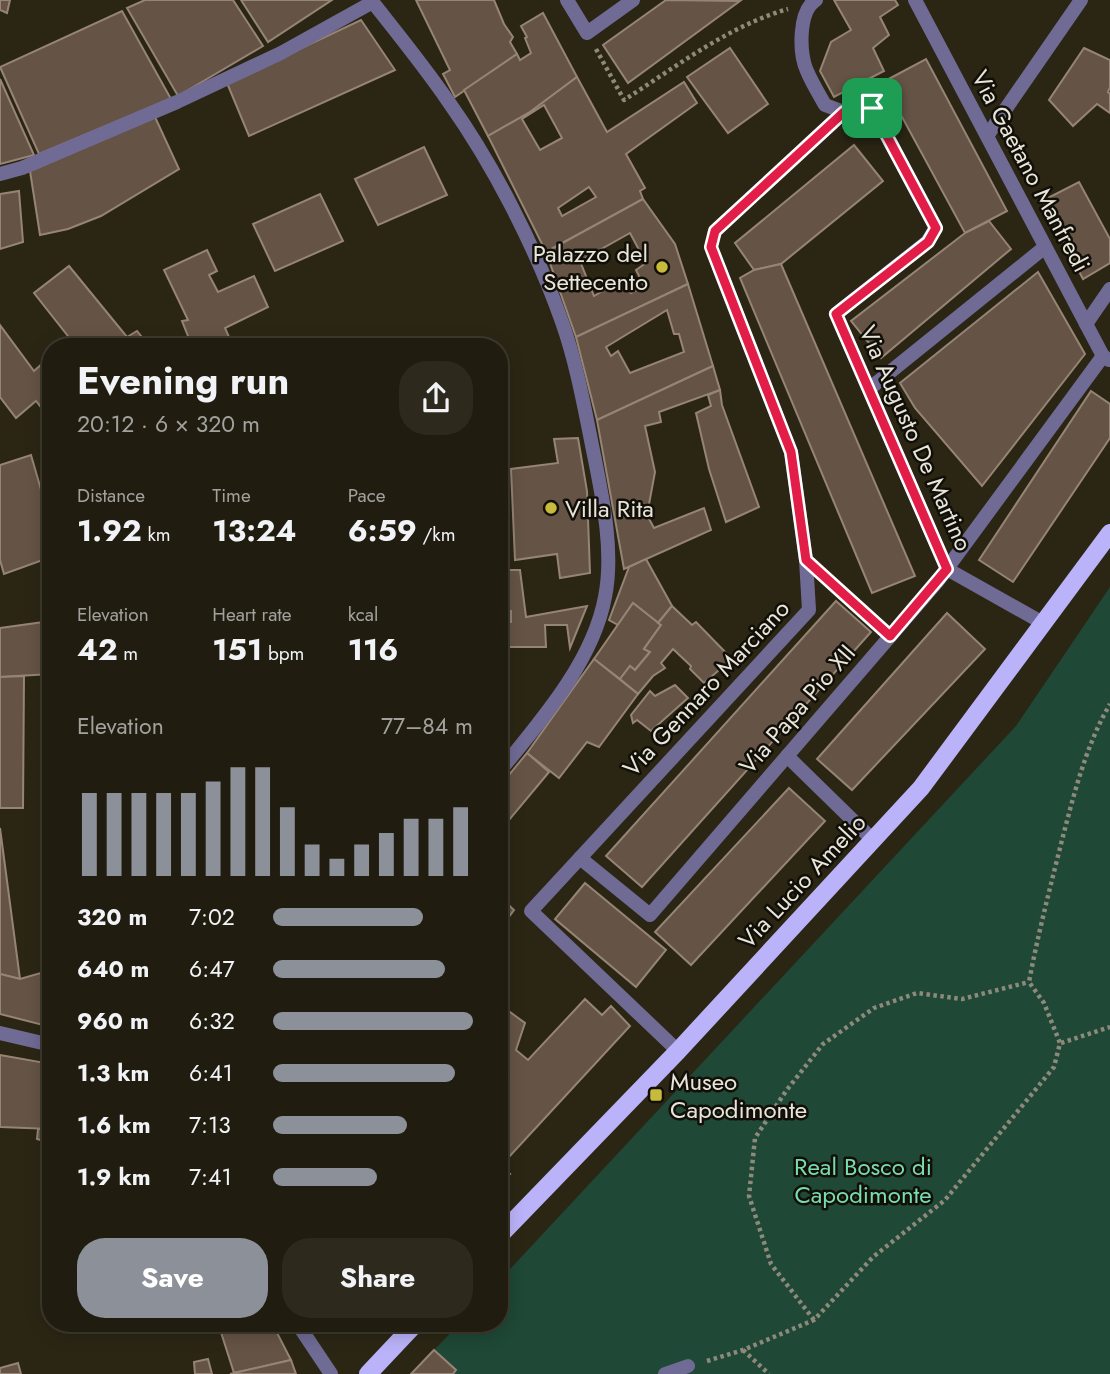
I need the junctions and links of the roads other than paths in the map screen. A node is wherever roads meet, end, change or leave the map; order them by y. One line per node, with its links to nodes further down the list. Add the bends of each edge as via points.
1 (567, 0): 2 (street, via 587,33)
2 (634, 0)
3 (816, 0): 7 (street, via 801,27 805,69 825,106)
4 (915, 0): 8 (street, Via Gaetano Manfredi)
5 (1080, 0): 8 (street)
6 (372, 1): 10 (street, via 281,53 177,102); 21 (street, via 450,102 537,260 562,324 601,489 609,563 605,598 593,636 552,705)
7 (844, 112): 9 (street); 16 (street, Via Augusto De Martino, via 872,108 936,228 928,242 836,314)
8 (987, 136): 11 (street, Via Gaetano Manfredi)
9 (806, 147)
10 (0, 174)
11 (1045, 247): 14 (street, Via Gaetano Manfredi); 16 (street)
12 (719, 268): 23 (street, Via Gennaro Marciano, via 791,452 809,610)
13 (1110, 289): 14 (street)
14 (1086, 324): 15 (street, Via Gaetano Manfredi)
15 (1106, 359): 18 (street, Via Papa Pio XII)
16 (869, 389): 18 (street, Via Augusto De Martino)
17 (1110, 533): 19 (main road, Via Lucio Amelio)
18 (947, 569): 19 (street, Via Augusto De Martino); 20 (street, Via Papa Pio XII)
19 (1043, 623): 22 (main road, Via Lucio Amelio, via 921,788)
20 (787, 756): 22 (street); 23 (street, Via Papa Pio XII, via 650,915)
21 (508, 761)
22 (873, 840): 26 (main road, Via Lucio Amelio)
23 (580, 858): 26 (street, Via Gennaro Marciano, via 531,911)
24 (0, 1033): 25 (street)
25 (42, 1043)
26 (678, 1051): 27 (main road, Via Lucio Amelio)
27 (508, 1228)
28 (303, 1332): 31 (street)
29 (408, 1332): 32 (main road)
30 (688, 1366): 33 (street)
31 (331, 1374)
32 (368, 1374)
33 (665, 1374)

